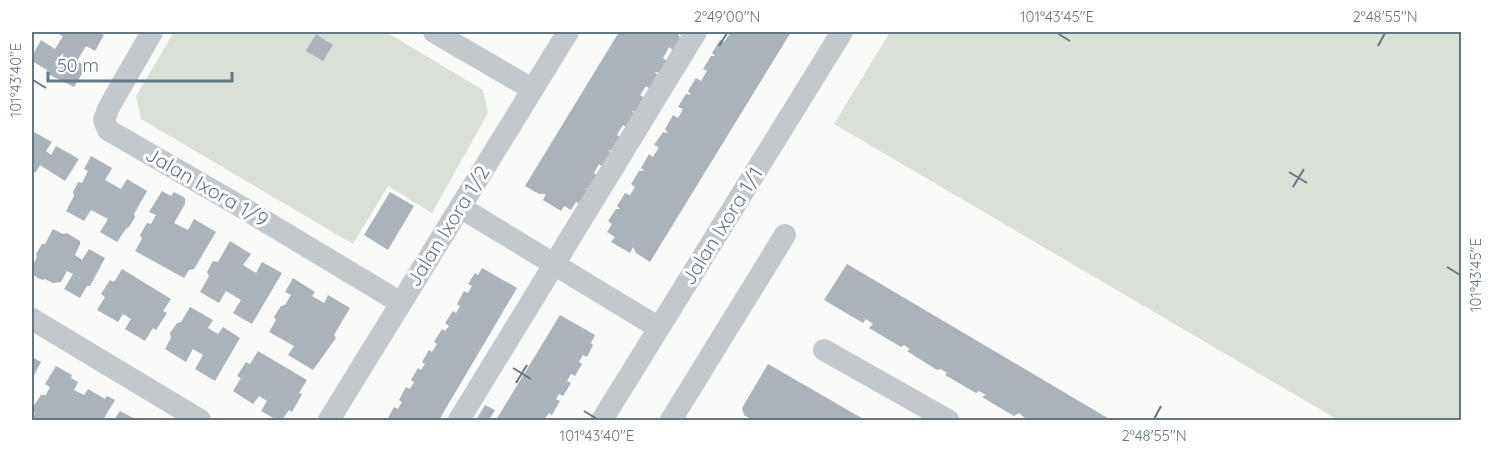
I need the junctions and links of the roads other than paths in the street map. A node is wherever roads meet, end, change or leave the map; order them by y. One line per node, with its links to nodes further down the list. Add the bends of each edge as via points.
1 (152, 32): 10 (street, Jalan Ixora 1/9, via 109,107 104,120 108,130)
2 (435, 32): 6 (street)
3 (568, 32): 6 (street, Jalan Ixora 1/2)
4 (696, 32): 9 (street)
5 (842, 32): 12 (street, Jalan Ixora 1/1)
6 (532, 89): 7 (street, Jalan Ixora 1/2)
7 (460, 207): 9 (street); 10 (street, Jalan Ixora 1/2)
8 (785, 235): 18 (street)
9 (554, 264): 12 (street); 16 (street)
10 (400, 303): 15 (street, Jalan Ixora 1/2)
11 (32, 319): 14 (street)
12 (659, 328): 17 (street, Jalan Ixora 1/1)
13 (824, 350): 19 (street)
14 (200, 420)
15 (329, 420)
16 (459, 420)
17 (602, 420)
18 (671, 420)
19 (948, 420)

